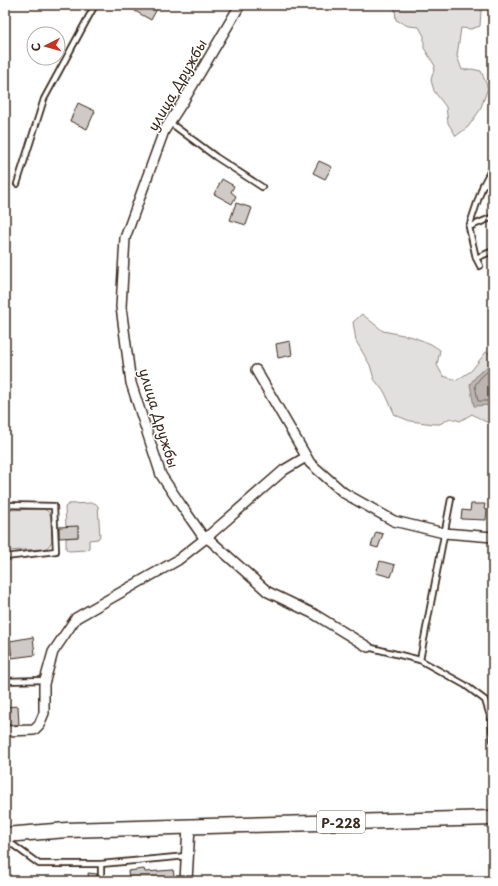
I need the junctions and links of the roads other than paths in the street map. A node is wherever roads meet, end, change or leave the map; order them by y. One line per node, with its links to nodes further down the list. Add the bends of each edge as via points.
1 (95, 5): 6 (lane, via 44,98)
2 (240, 5): 3 (street, улица Дружбы)
3 (170, 122): 8 (lane, via 216,157); 20 (street, улица Дружбы, via 164,131 125,238 121,307 131,384 161,475)
4 (493, 166): 7 (lane)
5 (493, 181): 7 (lane)
6 (17, 184)
7 (482, 185): 10 (lane)
8 (262, 187)
9 (493, 217): 10 (lane)
10 (469, 227): 12 (lane)
11 (493, 252): 12 (lane)
12 (476, 258): 13 (lane)
13 (480, 266)
14 (256, 370): 15 (street)
15 (306, 458): 18 (street, via 344,493 394,521); 20 (street, via 284,470)
16 (451, 499): 18 (lane)
17 (5, 505): 21 (lane, via 54,506 56,551)
18 (444, 533): 19 (street); 23 (lane)
19 (493, 537)
20 (206, 538): 22 (street, улица Дружбы, via 268,592 314,614); 24 (street, via 178,560 76,618 53,652)
21 (5, 556)
22 (368, 647): 23 (lane)
23 (420, 660): 27 (lane, via 465,685 485,700 491,719)
24 (45, 680): 25 (lane); 26 (street, via 44,713 40,726 34,730)
25 (5, 681)
26 (5, 731)
27 (493, 740)
28 (493, 818): 29 (highway, Р-228)
29 (188, 826): 30 (highway, Р-228); 32 (street)
30 (5, 835)
31 (5, 839): 33 (lane, via 39,864)
32 (187, 856): 33 (lane); 35 (street)
33 (101, 864): 34 (lane)
34 (101, 881)
35 (186, 881)

